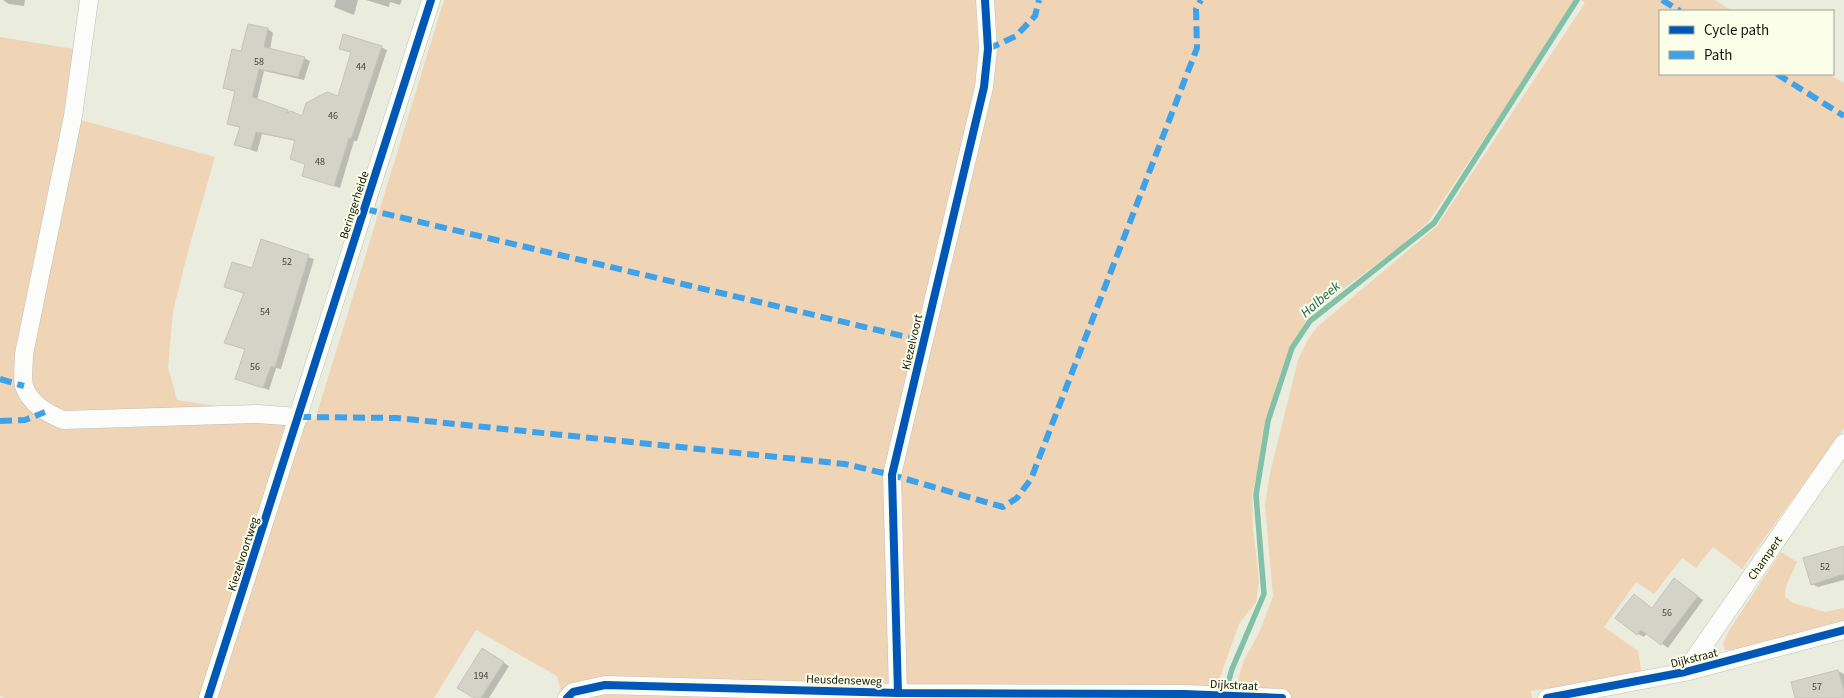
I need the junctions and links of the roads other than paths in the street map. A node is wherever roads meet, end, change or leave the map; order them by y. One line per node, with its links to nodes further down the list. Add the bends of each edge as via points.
1 (89, 0): 4 (street, via 73,116 24,354 24,386 45,412 63,420 257,414)
2 (431, 0): 4 (street, Beringerheide)
3 (986, 0): 8 (street, Kiezelvoort, via 988,49 984,86 892,475)
4 (299, 417): 10 (street, Kiezelvoortweg)
5 (1844, 443): 7 (street, Champert)
6 (1844, 630): 7 (street, Dijkstraat)
7 (1685, 672): 13 (street, Dijkstraat)
8 (898, 693): 9 (street, Heusdenseweg); 11 (street, Heusdenseweg, via 605,685 572,692)
9 (1184, 694): 12 (street, Dijkstraat)
10 (208, 698)
11 (567, 698)
12 (1282, 698)
13 (1547, 698)

